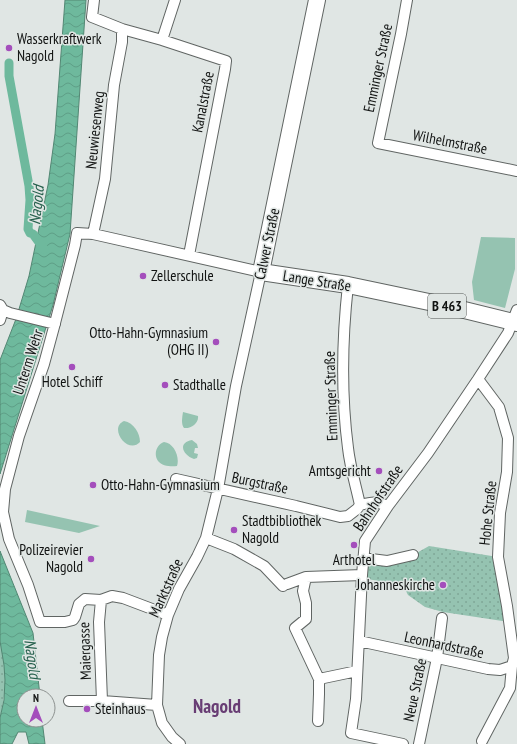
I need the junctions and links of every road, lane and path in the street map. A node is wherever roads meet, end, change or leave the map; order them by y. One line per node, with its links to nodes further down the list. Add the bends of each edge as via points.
1 (94, 0): 5 (street, via 92,17)
2 (175, 0): 6 (street)
3 (317, 0): 11 (main road, Calwer Straße)
4 (407, 0): 7 (street, Emminger Straße)
5 (122, 29): 6 (street); 9 (street, Neuwiesenweg, via 105,179)
6 (162, 40): 10 (street, Kanalstraße, via 226,61)
7 (378, 143): 8 (street, Wilhelmstraße)
8 (517, 171)
9 (94, 234): 10 (street, Lange Straße); 15 (street, Unterm Wehr, via 77,233)
10 (189, 256): 11 (street, Lange Straße)
11 (261, 272): 12 (main road, Lange Straße / B 463); 18 (street, Calwer Straße, via 236,386)
12 (348, 285): 14 (main road, Lange Straße / B 463); 19 (street, Emminger Straße, via 344,323 343,395 348,449)
13 (3, 312): 15 (street)
14 (516, 318): 16 (street, Bahnhofstraße)
15 (52, 323): 26 (street, Unterm Wehr, via 44,364 19,436 3,512 9,539 40,622 73,620 79,604 85,599)
16 (478, 379): 20 (street, Bahnhofstraße); 31 (street, Hohe Straße, via 500,407 508,438 498,557)
17 (176, 479): 18 (street, Burgstraße)
18 (218, 489): 19 (street, Burgstraße, via 340,517 348,516); 21 (street, Marktstraße)
19 (360, 505): 20 (street, via 372,502)
20 (388, 506): 23 (street, Bahnhofstraße, via 365,540)
21 (206, 538): 25 (street, via 234,549 264,566 285,585); 27 (street, Marktstraße)
22 (413, 554): 23 (street, via 388,561)
23 (363, 558): 24 (street, Bahnhofstraße)
24 (362, 575): 25 (street); 29 (street, Bahnhofstraße)
25 (306, 577): 33 (street, via 303,590 306,619 295,628)
26 (101, 600): 27 (street, via 112,596 123,598); 35 (street, Maiergasse, via 99,622)
27 (168, 614): 36 (street, Marktstraße, via 159,655)
28 (442, 618): 30 (street, Neue Straße)
29 (359, 641): 30 (street, Leonhardstraße); 32 (street, Bahnhofstraße)
30 (437, 658): 31 (street, Leonhardstraße, via 488,670 500,670); 41 (street, Neue Straße)
31 (514, 660): 38 (street, Hohe Straße, via 510,688)
32 (357, 671): 33 (street); 40 (street, Bahnhofstraße, via 351,733)
33 (319, 679): 37 (street)
34 (69, 701): 35 (street)
35 (102, 701): 36 (street)
36 (157, 705): 39 (street, Marktstraße, via 162,722)
37 (318, 721)
38 (482, 741)
39 (180, 744)
40 (403, 744)
41 (419, 744)

